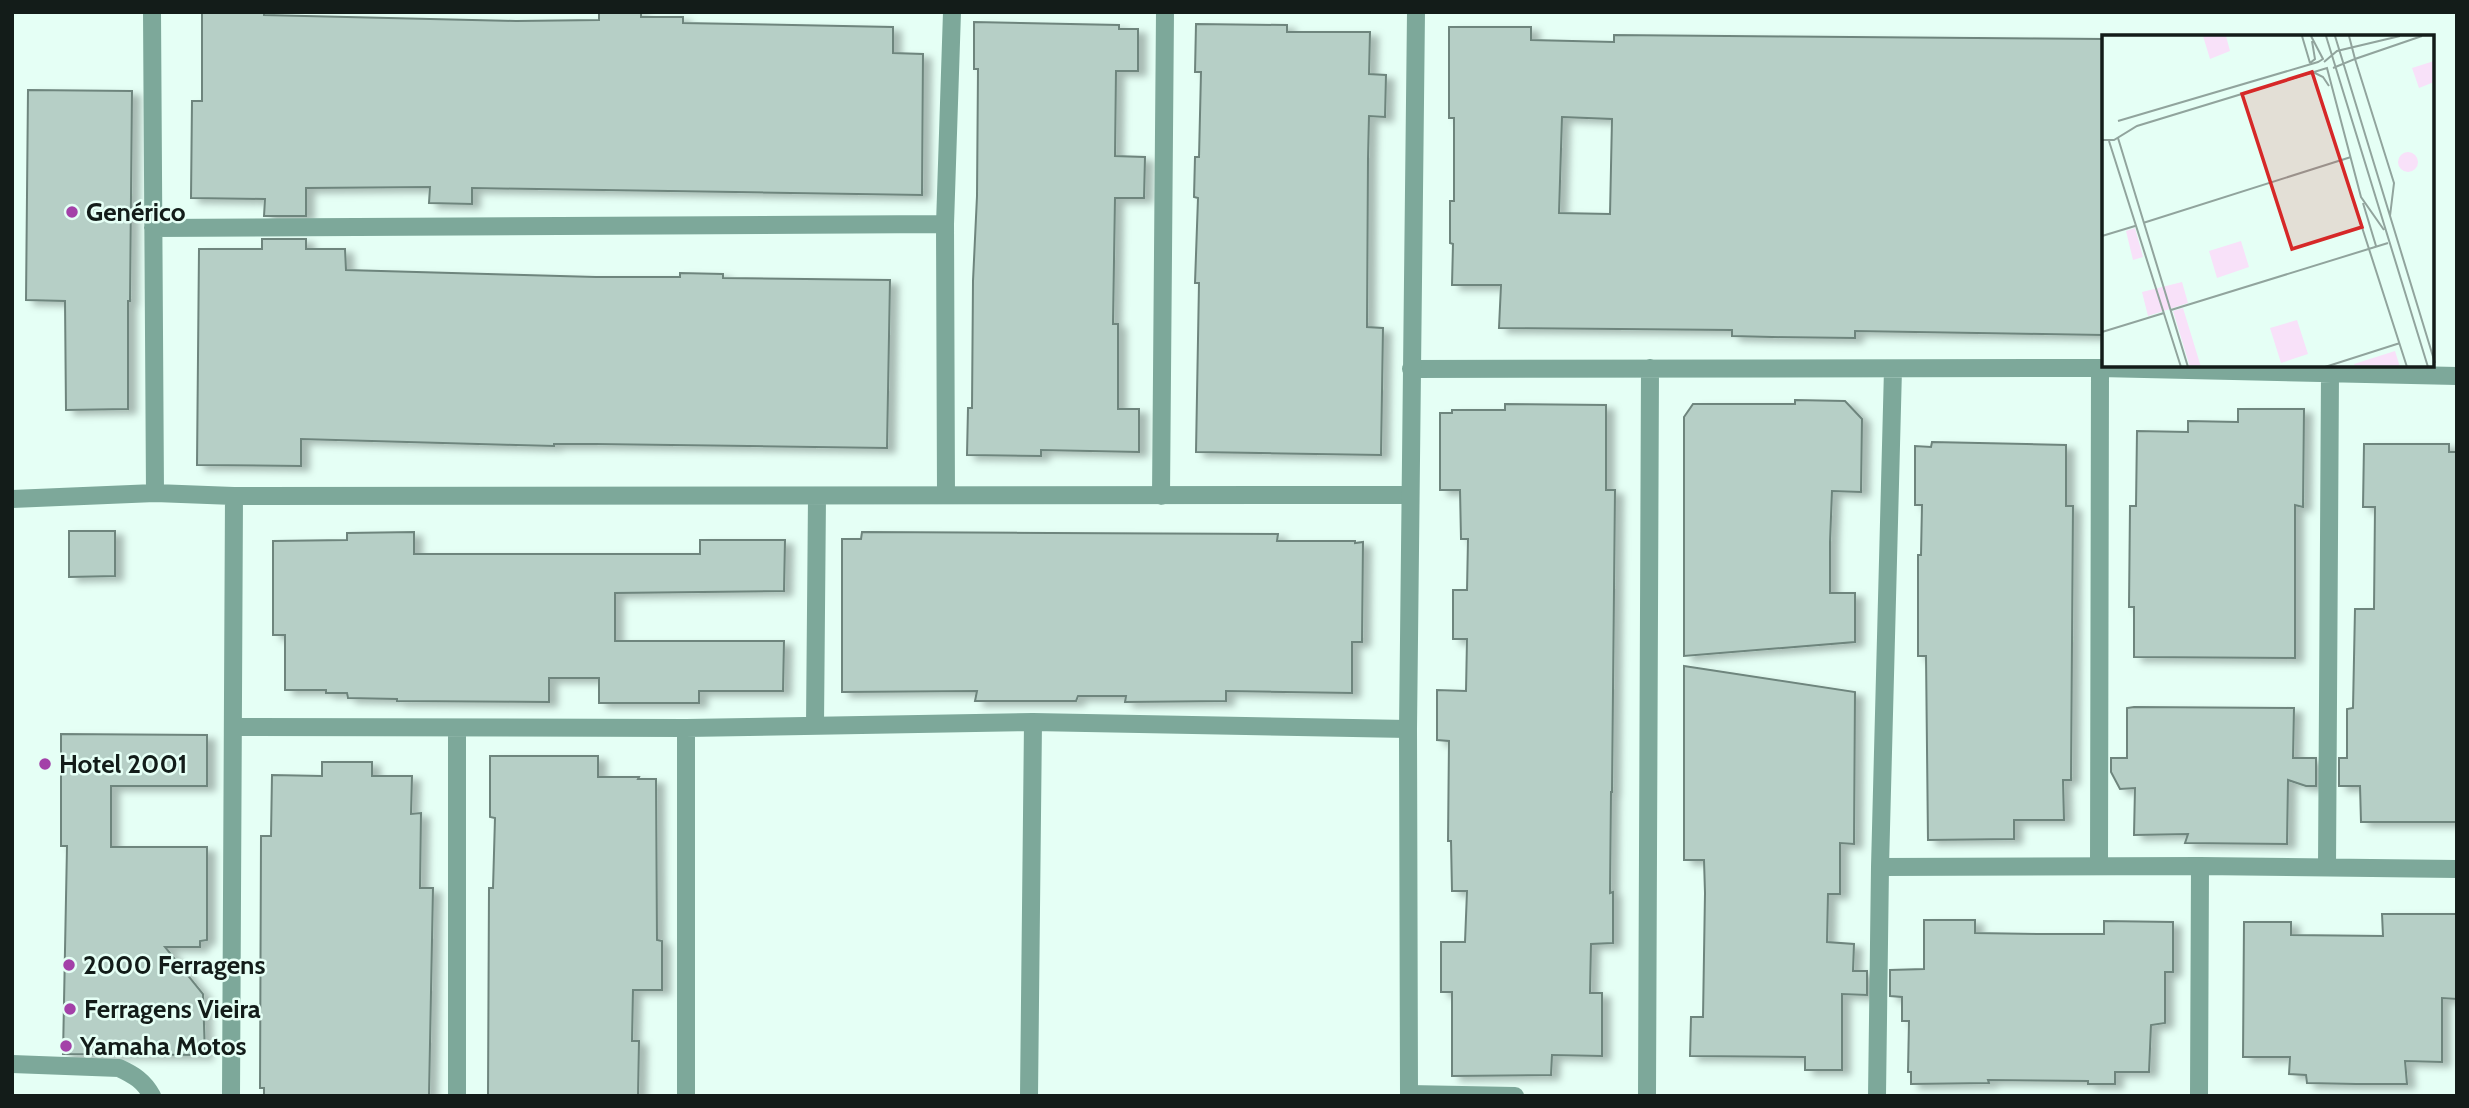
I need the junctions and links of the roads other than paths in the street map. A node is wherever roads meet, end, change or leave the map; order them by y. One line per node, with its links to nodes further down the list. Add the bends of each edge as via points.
1 (152, 12): 6 (street)
2 (952, 12): 5 (street)
3 (1165, 12): 18 (street)
4 (1416, 12): 8 (street)
5 (944, 224): 6 (street); 14 (street)
6 (153, 228): 13 (street)
7 (1650, 368): 8 (street); 9 (street); 39 (street)
8 (1411, 369): 15 (street)
9 (1893, 369): 10 (street); 28 (street)
10 (2100, 369): 11 (street); 26 (street)
11 (2330, 373): 12 (street); 29 (street)
12 (2457, 376)
13 (155, 494): 16 (street); 19 (street)
14 (946, 495): 17 (street); 18 (street)
15 (1410, 495): 18 (street); 25 (street)
16 (234, 496): 17 (street); 22 (street)
17 (817, 496): 21 (street)
18 (1161, 496)
19 (12, 499)
20 (1032, 722): 21 (street); 25 (street); 37 (street)
21 (815, 725): 24 (street)
22 (234, 727): 23 (street); 34 (street)
23 (457, 728): 24 (street); 35 (street)
24 (686, 728): 36 (street)
25 (1408, 729): 32 (street)
26 (2099, 866): 27 (street); 28 (street)
27 (2200, 866): 29 (street); 41 (street)
28 (1880, 867): 40 (street)
29 (2327, 867): 30 (street)
30 (2457, 869)
31 (12, 1064): 33 (street, via 119,1068 134,1075)
32 (1409, 1095): 38 (street)
33 (152, 1096)
34 (231, 1096)
35 (457, 1096)
36 (686, 1096)
37 (1028, 1096)
38 (1514, 1096)
39 (1647, 1096)
40 (1877, 1096)
41 (2199, 1096)

